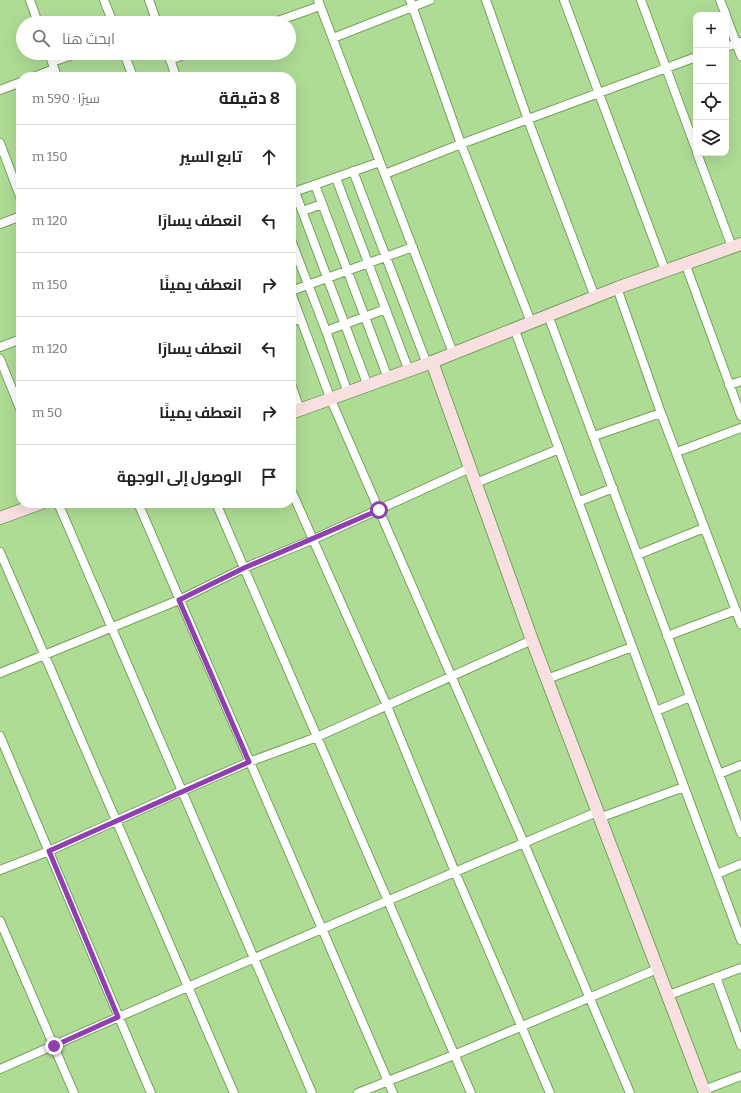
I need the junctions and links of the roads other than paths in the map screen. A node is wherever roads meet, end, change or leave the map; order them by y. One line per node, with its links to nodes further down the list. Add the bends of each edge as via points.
1 (30, 0): 12 (street)
2 (104, 0): 13 (street)
3 (149, 0): 14 (street)
4 (430, 0): 10 (street)
5 (486, 0): 33 (street)
6 (564, 0): 32 (street)
7 (641, 0): 26 (street)
8 (720, 0): 11 (street)
9 (319, 3): 15 (street); 17 (street)
10 (411, 3): 17 (street); 36 (street)
11 (725, 12)
12 (36, 16)
13 (110, 16)
14 (155, 16)
15 (288, 16)
16 (729, 21): 18 (street)
17 (333, 38): 38 (street)
18 (739, 42): 19 (street); 20 (street)
19 (729, 46)
20 (741, 56)
21 (693, 58): 26 (street)
22 (51, 60): 27 (street)
23 (69, 60): 27 (street)
24 (126, 60): 28 (street)
25 (170, 60): 29 (street)
26 (666, 68): 32 (street); 34 (street)
27 (55, 70)
28 (130, 72)
29 (174, 72)
30 (16, 84): 31 (street)
31 (0, 90)
32 (598, 93): 33 (street); 57 (street)
33 (528, 120): 36 (street); 62 (street)
34 (693, 141)
35 (0, 143): 43 (street)
36 (461, 144): 40 (street); 69 (street)
37 (698, 156): 50 (street)
38 (380, 162): 39 (street); 40 (street)
39 (353, 172): 41 (street); 53 (street)
40 (385, 174): 51 (street)
41 (336, 178): 42 (street); 54 (street)
42 (315, 185): 44 (street); 46 (street)
43 (16, 186)
44 (296, 192)
45 (296, 198): 47 (street)
46 (322, 204): 47 (street); 56 (street)
47 (303, 211): 58 (street)
48 (16, 218): 49 (street)
49 (0, 224)
50 (737, 245): 55 (street)
51 (413, 247): 53 (street); 75 (street)
52 (296, 252): 59 (street)
53 (387, 256): 54 (street); 77 (street)
54 (369, 263): 56 (street); 64 (street)
55 (685, 263): 57 (street); 81 (street)
56 (347, 270): 58 (street); 66 (street)
57 (665, 270): 60 (street)
58 (327, 278): 59 (street); 70 (street)
59 (309, 284): 61 (street); 72 (street)
60 (617, 288): 62 (street); 87 (street)
61 (296, 290)
62 (595, 297): 65 (street)
63 (296, 307): 67 (street)
64 (386, 309): 66 (street); 78 (street)
65 (548, 315): 69 (street); 90 (street)
66 (364, 317): 70 (street); 79 (street)
67 (300, 319): 68 (street); 85 (street)
68 (296, 320)
69 (531, 322): 71 (street)
70 (344, 325): 72 (street); 82 (street)
71 (514, 328): 75 (street); 91 (street)
72 (326, 331): 83 (street)
73 (16, 341): 74 (street)
74 (0, 347)
75 (453, 353): 77 (street)
76 (0, 359): 84 (street)
77 (429, 363): 78 (street); 93 (street)
78 (409, 370): 79 (street)
79 (388, 378): 82 (street)
80 (741, 381): 81 (street)
81 (729, 385): 88 (street)
82 (368, 386): 83 (street)
83 (348, 393): 85 (street)
84 (16, 399)
85 (330, 400): 86 (street); 102 (street)
86 (296, 412)
87 (661, 413): 90 (street); 92 (street)
88 (741, 416)
89 (741, 428): 92 (street)
90 (594, 436): 95 (street)
91 (559, 449): 94 (street); 97 (street)
92 (677, 452): 104 (street)
93 (470, 468): 94 (street); 102 (street)
94 (476, 482): 114 (street)
95 (613, 488): 97 (street); 107 (street)
96 (296, 501): 105 (street)
97 (580, 501): 115 (street)
98 (27, 508): 103 (street)
99 (60, 508): 112 (street)
100 (140, 508): 109 (street)
101 (218, 508): 108 (street)
102 (379, 510): 105 (street); 118 (street)
103 (0, 518)
104 (704, 528): 107 (street); 110 (street)
105 (314, 539): 108 (street); 121 (street)
106 (0, 552): 116 (street)
107 (637, 555): 113 (street)
108 (244, 568): 109 (street); 124 (street)
109 (179, 600): 112 (street); 125 (street)
110 (736, 610): 111 (street); 113 (street)
111 (741, 624)
112 (112, 628): 116 (street); 129 (street)
113 (667, 636): 120 (street)
114 (532, 640): 118 (street); 119 (street)
115 (632, 647): 119 (street); 122 (street)
116 (45, 655): 117 (street); 131 (street)
117 (0, 673)
118 (451, 677): 121 (street); 133 (street)
119 (547, 679): 130 (street)
120 (690, 697): 122 (street); 127 (street)
121 (387, 706): 124 (street); 137 (street)
122 (656, 711): 128 (street)
123 (0, 736): 134 (street)
124 (317, 737): 125 (street); 139 (street)
125 (249, 762): 129 (street); 141 (street)
126 (741, 765): 127 (street)
127 (719, 774): 132 (street)
128 (684, 787): 130 (street); 138 (street)
129 (182, 790): 131 (street); 143 (street)
130 (598, 815): 133 (street); 145 (street)
131 (117, 820): 134 (street); 147 (street)
132 (741, 832)
133 (524, 843): 137 (street); 149 (street)
134 (49, 851): 136 (street); 150 (street)
135 (741, 864): 138 (street)
136 (0, 870)
137 (455, 872): 139 (street); 151 (street)
138 (717, 874): 142 (street)
139 (386, 900): 141 (street); 154 (street)
140 (0, 921): 153 (street)
141 (321, 930): 143 (street); 157 (street)
142 (741, 940)
143 (254, 960): 147 (street); 162 (street)
144 (741, 968): 146 (street)
145 (657, 969): 148 (street); 149 (street)
146 (716, 977): 148 (street); 152 (street)
147 (189, 986): 150 (street); 161 (street)
148 (668, 995): 158 (street)
149 (590, 998): 151 (street); 167 (street)
150 (118, 1017): 153 (street); 160 (street)
151 (522, 1026): 154 (street); 166 (street)
152 (741, 1045)
153 (54, 1046): 155 (street); 159 (street)
154 (454, 1055): 157 (street); 165 (street)
155 (0, 1069)
156 (741, 1076): 158 (street)
157 (388, 1081): 163 (street); 164 (street)
158 (705, 1091)
159 (74, 1093)
160 (151, 1093)
161 (234, 1093)
162 (312, 1093)
163 (358, 1093)
164 (393, 1093)
165 (471, 1093)
166 (550, 1093)
167 (630, 1093)

